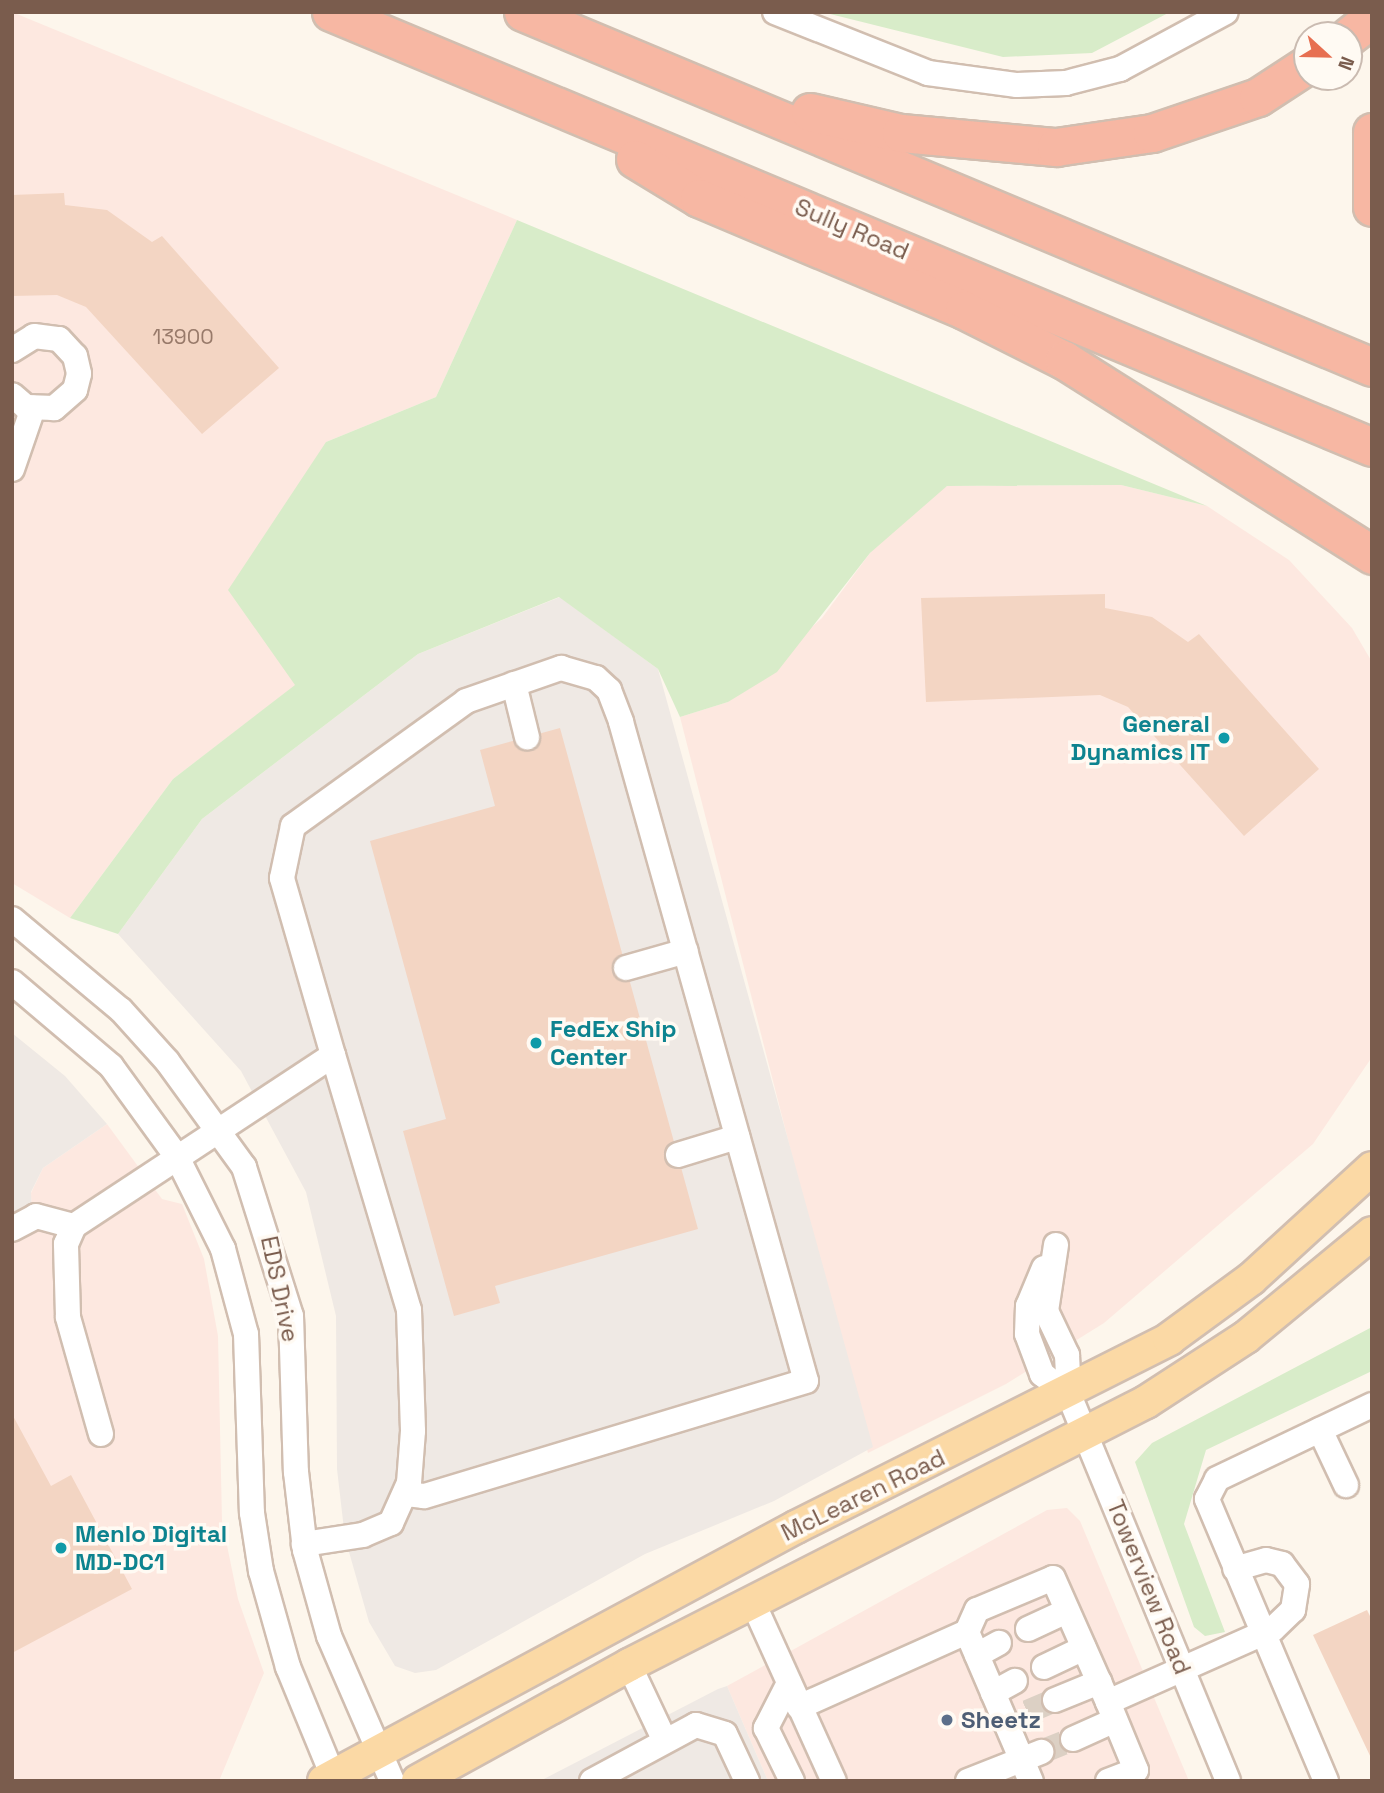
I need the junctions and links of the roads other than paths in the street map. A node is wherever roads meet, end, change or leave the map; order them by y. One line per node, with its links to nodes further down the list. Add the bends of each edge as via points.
1 (331, 12): 7 (highway, Sully Road)
2 (523, 12): 6 (highway)
3 (775, 12): 4 (street, via 928,73 1017,85 1066,83 1120,69)
4 (1226, 12)
5 (1293, 74): 6 (highway, via 1258,97 1152,133 1056,147 901,133)
6 (683, 79): 11 (highway)
7 (530, 95): 13 (highway, Sully Road); 15 (highway, via 699,198 964,310 1064,360)
8 (1372, 132): 9 (highway)
9 (1372, 207)
10 (12, 350): 12 (street, via 44,335 75,356 79,374 66,401)
11 (1372, 367)
12 (22, 402): 14 (street)
13 (1372, 447)
14 (12, 469)
15 (1372, 555)
16 (514, 684): 17 (street); 19 (street, via 561,667 596,678 609,690); 22 (street, via 467,701 293,826 282,878)
17 (527, 737)
18 (12, 919): 23 (street, EDS Drive, via 121,1010)
19 (685, 951): 20 (street); 24 (street)
20 (626, 968)
21 (12, 982): 26 (street, EDS Drive, via 111,1066)
22 (332, 1055): 23 (street); 37 (street, via 409,1310 414,1366)
23 (219, 1130): 26 (street); 38 (street, EDS Drive, via 244,1167 265,1218 291,1315)
24 (737, 1137): 25 (street); 37 (street, via 806,1381 424,1496)
25 (678, 1155)
26 (177, 1157): 28 (street); 60 (street, EDS Drive, via 205,1206 236,1291 248,1356 251,1513 261,1571 288,1667)
27 (1372, 1168): 31 (main road, McLearen Road, via 1211,1310)
28 (74, 1226): 29 (street, via 36,1216); 35 (street, via 66,1244 68,1317)
29 (12, 1229)
30 (1372, 1233): 34 (main road, McLearen Road, via 1246,1337)
31 (1069, 1395): 31 (street, via 1067,1355 1046,1311 1056,1245 1028,1306 1027,1334 1042,1374); 34 (street, Towerview Road); 58 (main road, McLearen Road, via 796,1527)
32 (1372, 1405): 33 (street)
33 (1320, 1430): 36 (street); 39 (street, via 1212,1484 1208,1508)
34 (1086, 1433): 40 (main road, McLearen Road); 50 (street, Towerview Road)
35 (101, 1434)
36 (1346, 1485)
37 (406, 1494): 38 (street, via 400,1513 380,1530)
38 (304, 1544): 58 (street, EDS Drive, via 329,1636)
39 (1235, 1569): 44 (street); 44 (street, via 1266,1560 1294,1576 1293,1610)
40 (754, 1605): 48 (main road, McLearen Road); 51 (street)
41 (1067, 1611): 42 (street); 43 (street, via 1053,1578 977,1610); 46 (street)
42 (1028, 1629)
43 (967, 1632): 47 (street); 54 (street)
44 (1262, 1632): 50 (street); 69 (street)
45 (999, 1643): 47 (street)
46 (1084, 1648): 49 (street); 53 (street)
47 (976, 1655): 57 (street, via 1004,1687)
48 (629, 1665): 56 (street); 61 (main road, McLearen Road)
49 (1044, 1667)
50 (1183, 1670): 53 (street); 68 (street, Towerview Road)
51 (789, 1683): 54 (street); 64 (street, via 766,1728)
52 (1055, 1700): 53 (street)
53 (1107, 1701): 55 (street); 59 (street)
54 (799, 1707): 65 (street)
55 (1073, 1739)
56 (666, 1741): 62 (street); 63 (street, via 696,1725 716,1729 730,1740)
57 (1031, 1764): 66 (street)
58 (385, 1767): 60 (main road, McLearen Road)
59 (1138, 1776): 67 (street)
60 (331, 1779)
61 (418, 1781)
62 (592, 1781)
63 (747, 1781)
64 (792, 1781)
65 (834, 1781)
66 (968, 1781)
67 (1108, 1781)
68 (1228, 1781)
69 (1326, 1781)

